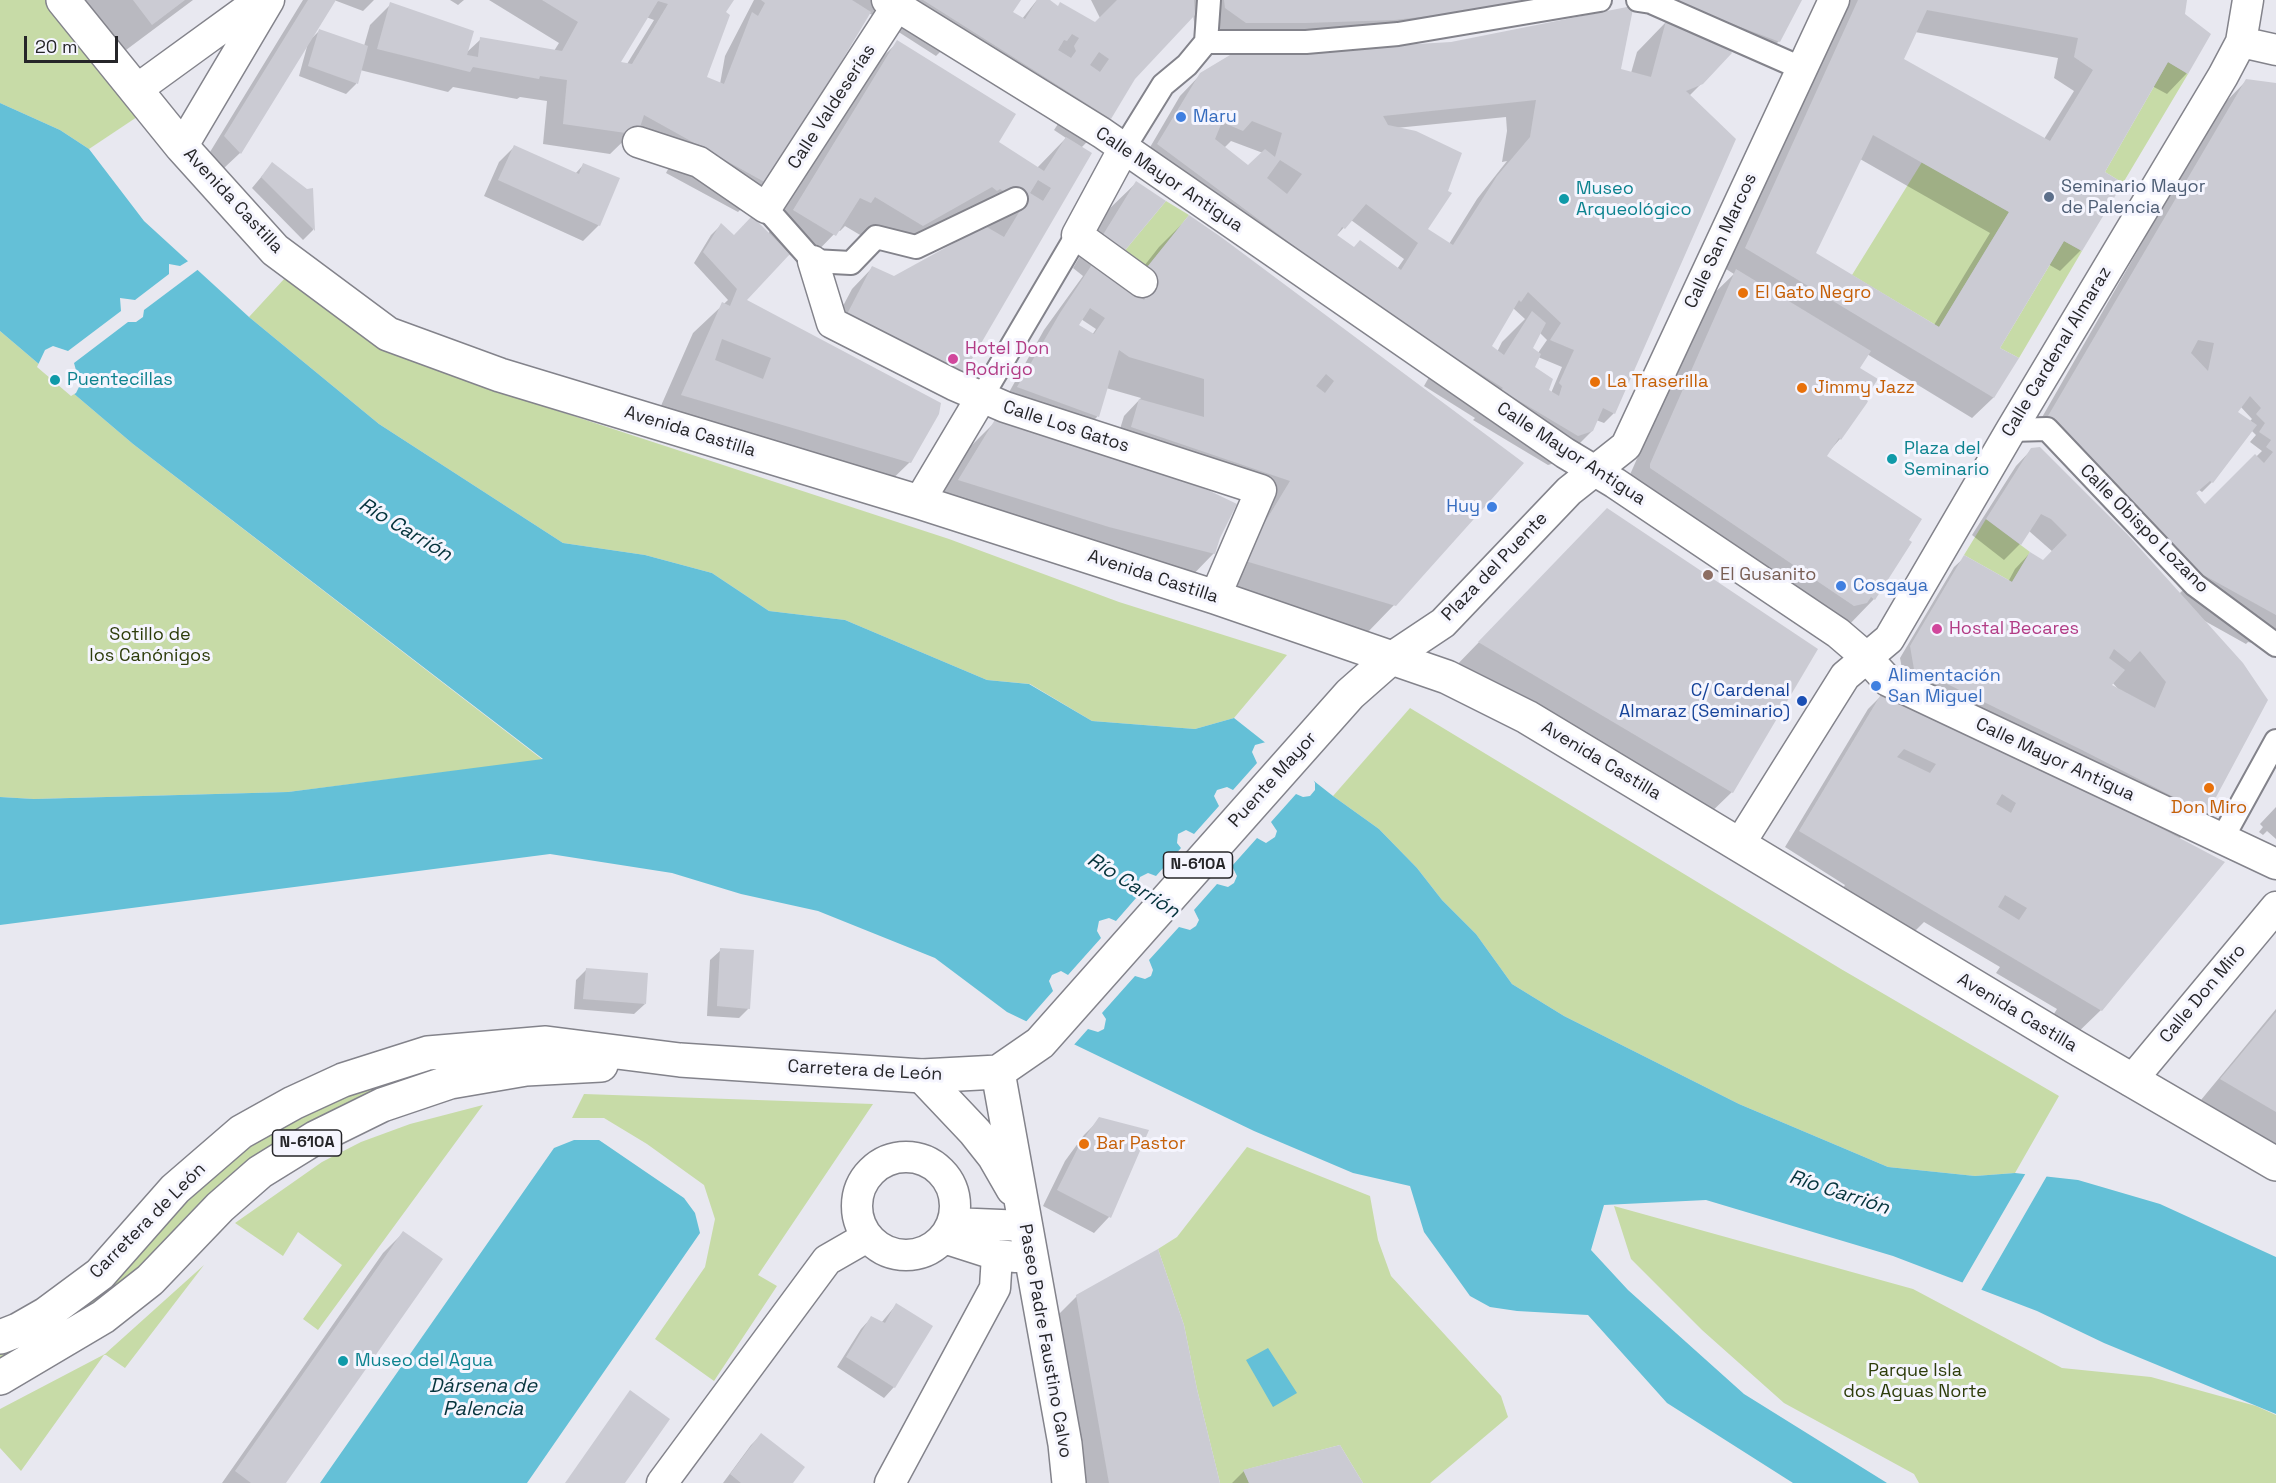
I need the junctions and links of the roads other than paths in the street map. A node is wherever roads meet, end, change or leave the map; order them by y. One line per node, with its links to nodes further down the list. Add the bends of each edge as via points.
1 (63, 0): 14 (main road, Avenida Castilla)
2 (260, 0): 14 (street)
3 (268, 0): 16 (street)
4 (1209, 0): 10 (street)
5 (1600, 0): 10 (street, via 1398,34 1306,42)
6 (1638, 0): 13 (street, via 1651,2)
7 (1834, 0): 13 (street, Calle San Marcos)
8 (2248, 0): 11 (street, Calle Cardenal Almaraz)
9 (892, 3): 17 (street, Calle Mayor Antigua); 19 (street, Calle Valdeserías)
10 (1206, 42): 17 (street, via 1163,85)
11 (2241, 42): 12 (street); 24 (street, Calle Cardenal Almaraz)
12 (2276, 50)
13 (1801, 68): 25 (street, Calle San Marcos, via 1626,446)
14 (136, 90): 16 (main road, Avenida Castilla)
15 (638, 142): 19 (street, via 699,162)
16 (182, 147): 26 (main road, Avenida Castilla, via 274,250 388,334 500,375)
17 (1124, 148): 20 (street); 25 (street, Calle Mayor Antigua)
18 (1016, 199): 21 (street, via 916,247 876,237 850,263)
19 (766, 208): 21 (street)
20 (1077, 235): 22 (street); 23 (street)
21 (813, 261): 23 (street, Calle Los Gatos, via 832,323)
22 (1142, 282)
23 (981, 398): 26 (street); 27 (street, Calle Los Gatos, via 1261,490)
24 (2011, 430): 28 (street, Calle Obispo Lozano, via 2047,429 2195,585); 30 (street, Calle Cardenal Almaraz, via 1889,639)
25 (1594, 471): 29 (street, Plaza del Puente, via 1569,491 1443,623); 30 (street, Calle Mayor Antigua, via 1838,633)
26 (919, 502): 27 (main road, Avenida Castilla)
27 (1215, 597): 29 (main road, Avenida Castilla)
28 (2276, 645)
29 (1392, 657): 33 (main road, Avenida Castilla, via 1447,677 1527,717); 37 (main road, Puente Mayor / N-610A, via 1356,688 1040,1043)
30 (1866, 657): 32 (street, Calle Mayor Antigua, via 1888,681); 33 (street, Calle Cardenal Almaraz, via 1845,676)
31 (2276, 741): 32 (street)
32 (2222, 838): 34 (street, Calle Mayor Antigua)
33 (1739, 845): 39 (main road, Avenida Castilla)
34 (2276, 864)
35 (2276, 907): 39 (street, Calle Don Miro)
36 (680, 1060): 38 (main road, Carretera de León / N-610A); 46 (main road, Carretera de León / N-610A, via 546,1043 428,1053 343,1080 241,1132 175,1189 100,1274 46,1314); 47 (main road, Carretera de León / N-610A, via 526,1069 450,1082 382,1105 315,1138 261,1172 220,1207 150,1280 103,1317)
37 (998, 1072): 38 (main road, Carretera de León / N-610A); 41 (main road, Paseo Padre Faustino Calvo)
38 (922, 1076): 41 (main road, Paseo Padre Faustino Calvo, via 994,1156)
39 (2131, 1081): 40 (main road, Avenida Castilla)
40 (2276, 1164)
41 (1022, 1213): 42 (street); 45 (main road, Paseo Padre Faustino Calvo)
42 (948, 1230): 43 (street, via 933,1248 920,1254 891,1253); 43 (street, via 955,1207 944,1175 915,1158 898,1158 882,1163 860,1188 859,1222); 44 (street)
43 (867, 1237): 48 (street, via 827,1260)
44 (998, 1255): 45 (street); 49 (street, via 995,1288)
45 (1031, 1260): 50 (main road, Paseo Padre Faustino Calvo)
46 (0, 1337)
47 (0, 1378)
48 (662, 1483)
49 (890, 1483)
50 (1069, 1483)

